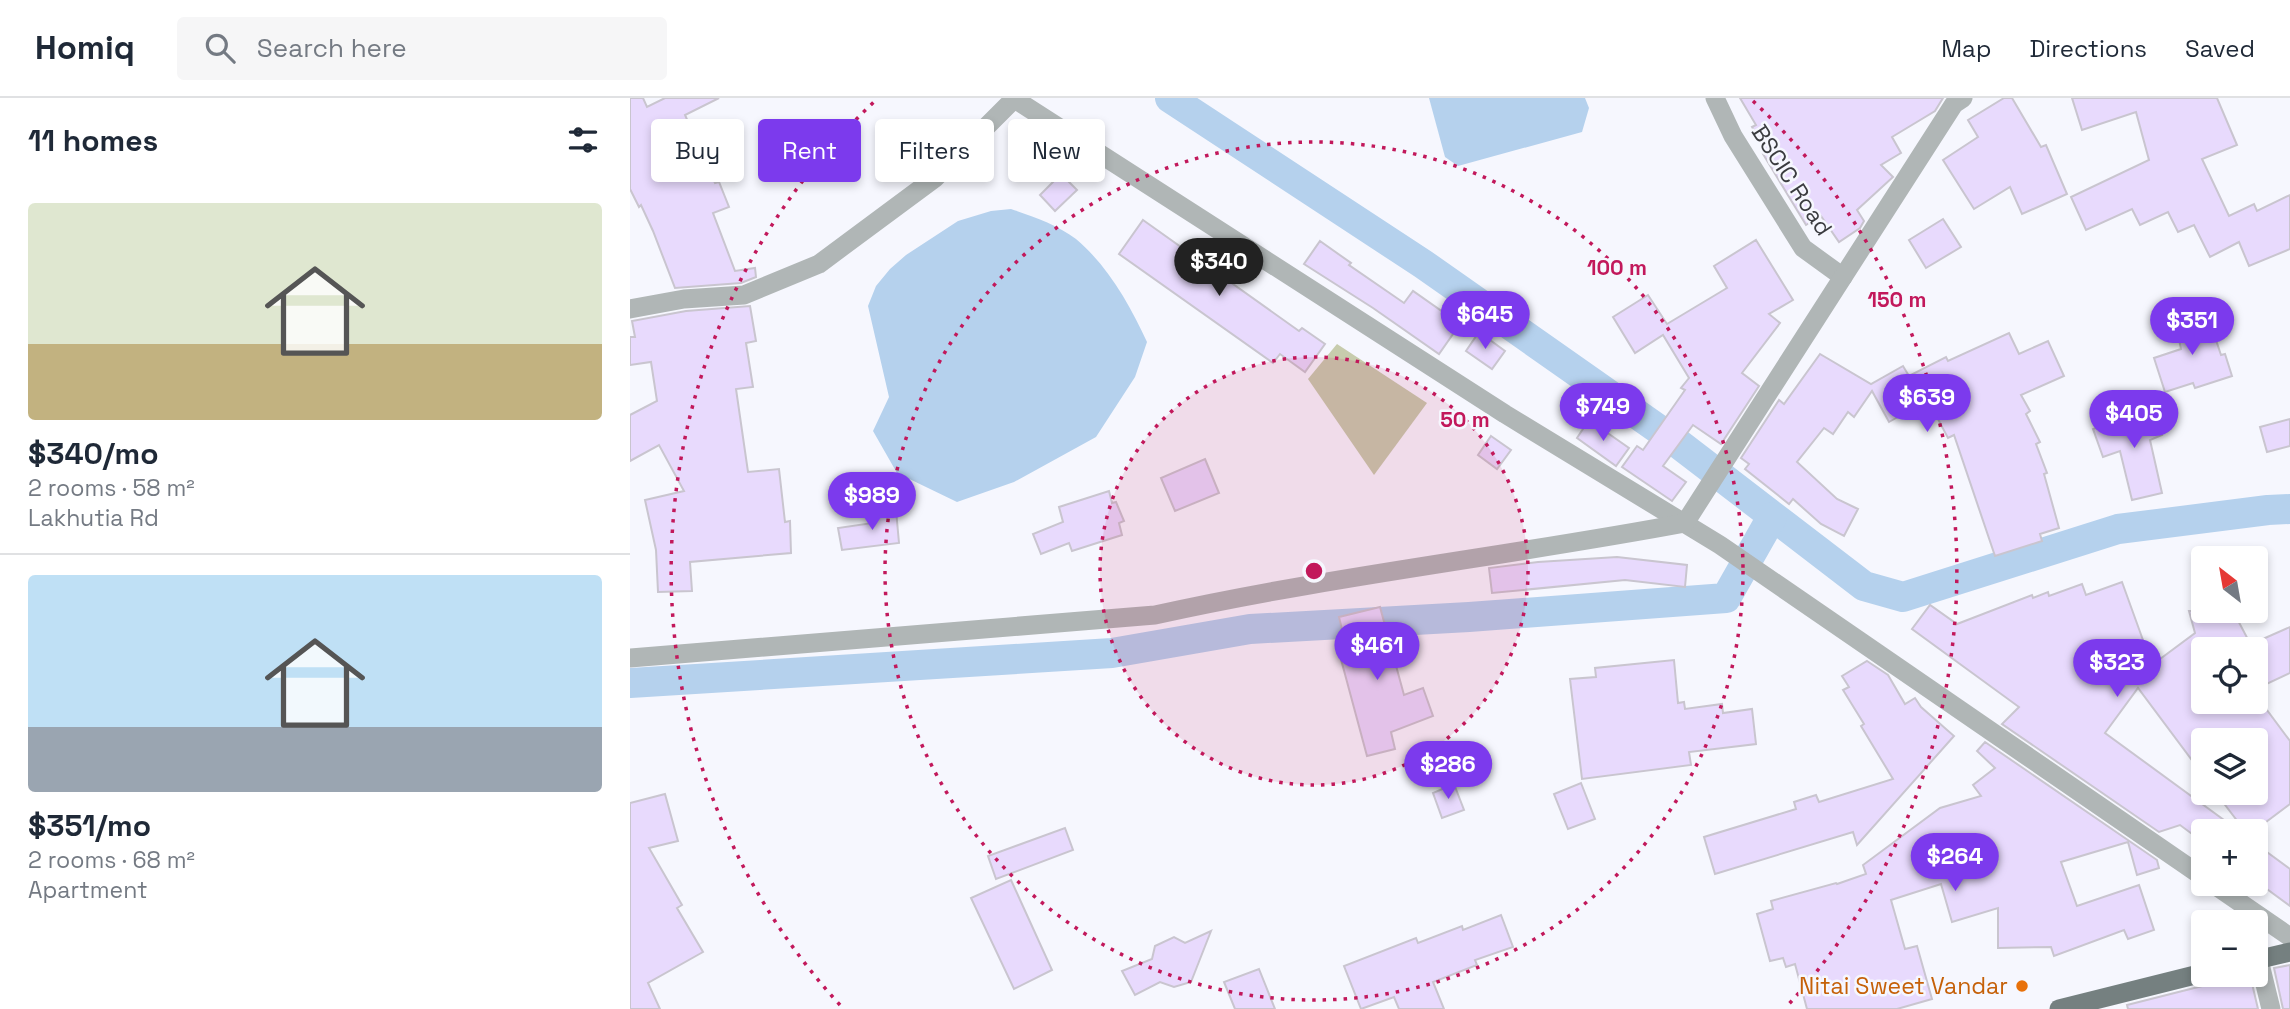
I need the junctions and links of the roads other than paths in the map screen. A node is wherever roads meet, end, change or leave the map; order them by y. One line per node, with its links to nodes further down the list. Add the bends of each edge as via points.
1 (1013, 98): 5 (street, via 935,178 819,264 744,295); 6 (street, via 1505,414)
2 (1714, 98): 4 (street, BSCIC Road, via 1802,248)
3 (1963, 98): 4 (street, via 1954,104)
4 (1843, 277): 6 (street)
5 (630, 309)
6 (1685, 523): 7 (street, via 1229,598 1155,615); 8 (street)
7 (630, 658)
8 (2191, 869)
9 (2230, 896): 10 (street)
10 (2290, 937)
11 (2290, 952): 12 (main road)
12 (2268, 957)
13 (2191, 976): 15 (main road)
14 (2265, 987): 16 (street)
15 (2059, 1009)
16 (2271, 1009)

